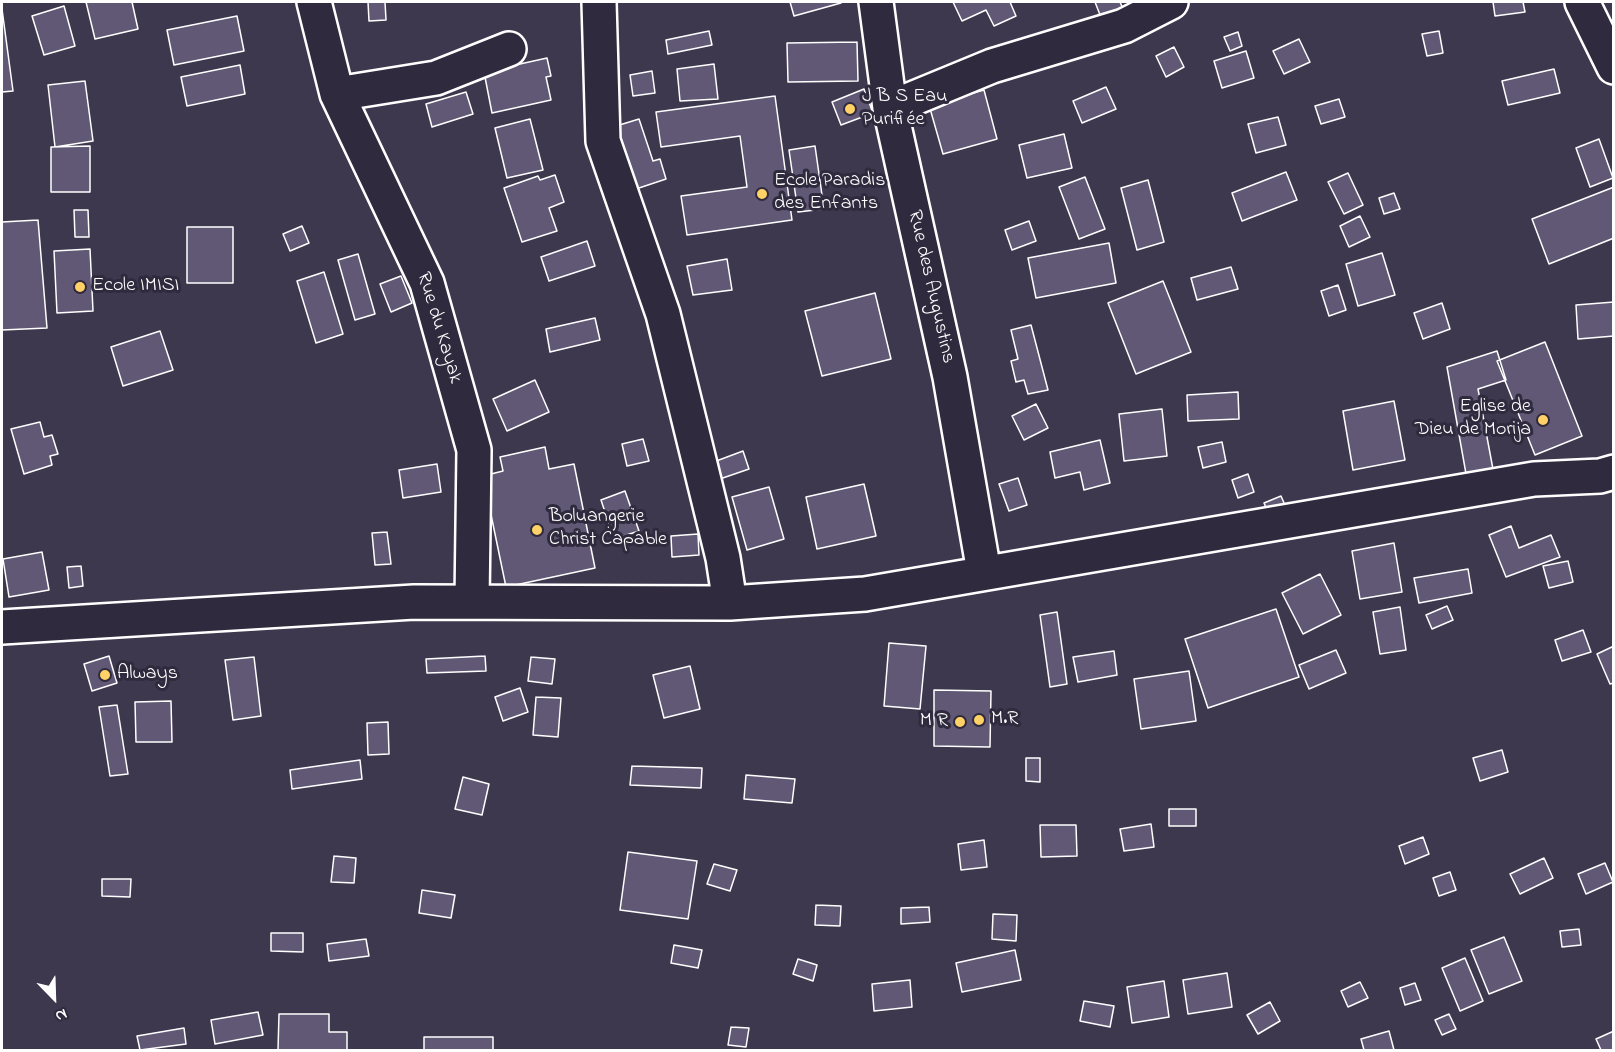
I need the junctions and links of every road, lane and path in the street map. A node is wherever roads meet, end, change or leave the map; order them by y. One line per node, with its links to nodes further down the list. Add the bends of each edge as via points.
1 (314, 2): 8 (street, Rue du Kayak)
2 (599, 2): 13 (street, via 603,141 663,314 723,558)
3 (876, 2): 9 (street, Rue des Augustins)
4 (1170, 2): 9 (street, via 1124,26 992,66)
5 (1582, 2): 7 (street)
6 (509, 50): 8 (street, via 436,78)
7 (1614, 67)
8 (337, 94): 12 (street, Rue du Kayak, via 427,283 474,450)
9 (890, 108): 11 (street, Rue des Augustins, via 950,377)
10 (1614, 472): 11 (street, via 1534,479)
11 (984, 572): 13 (street, via 865,594)
12 (472, 602): 13 (street); 14 (street, via 414,602)
13 (730, 603)
14 (2, 627)

